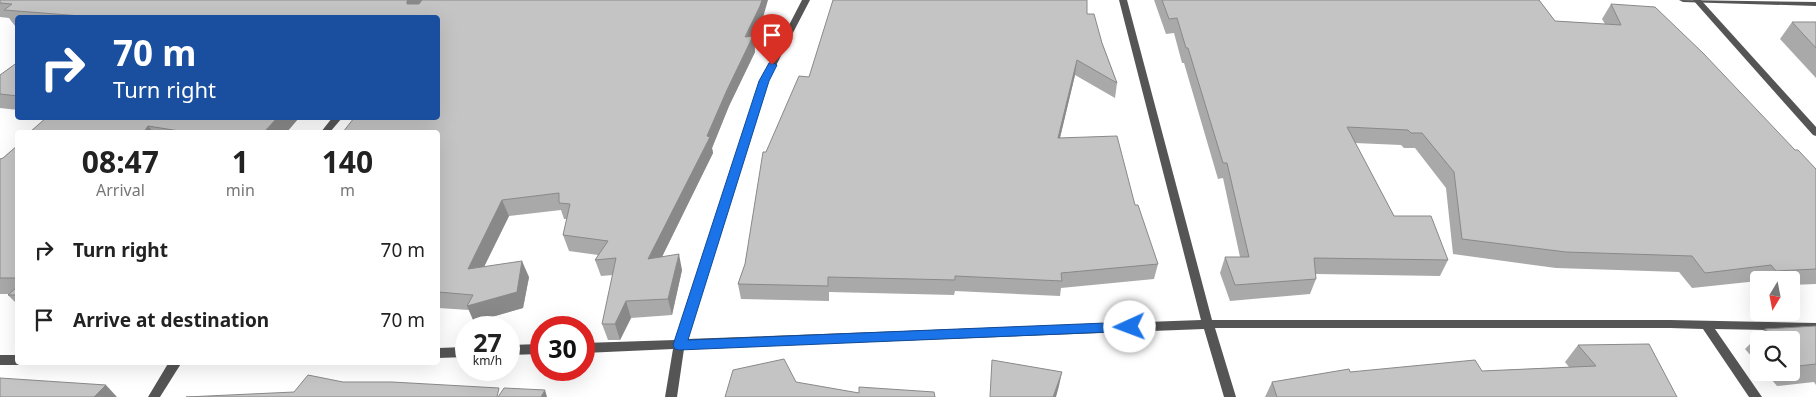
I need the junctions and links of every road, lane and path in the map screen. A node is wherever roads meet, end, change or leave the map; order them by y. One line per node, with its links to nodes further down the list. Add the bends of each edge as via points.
1 (806, 0): 12 (street, via 764,81)
2 (1123, 0): 9 (street)
3 (1683, 0): 4 (street)
4 (1697, 0): 5 (street); 8 (street)
5 (1816, 4)
6 (335, 120): 7 (street)
7 (327, 130)
8 (1816, 133)
9 (1208, 324): 10 (street); 12 (street); 21 (street)
10 (1706, 325): 11 (street); 22 (street)
11 (1816, 327)
12 (679, 345): 13 (street); 20 (street)
13 (595, 348)
14 (455, 352): 15 (street)
15 (440, 353)
16 (0, 360): 17 (street)
17 (15, 360)
18 (174, 365): 19 (street)
19 (154, 397)
20 (671, 397)
21 (1230, 397)
22 (1756, 397)

